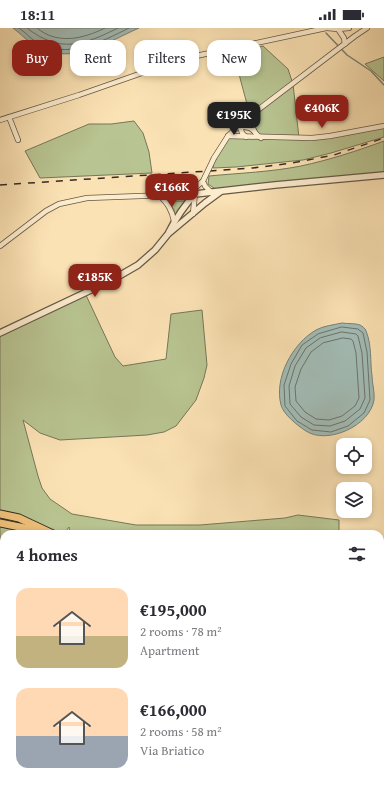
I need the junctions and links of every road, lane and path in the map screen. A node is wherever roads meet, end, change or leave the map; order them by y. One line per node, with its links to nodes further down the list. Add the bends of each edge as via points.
1 (326, 28): 4 (street); 8 (street, via 182,59)
2 (349, 28): 4 (street); 5 (street)
3 (368, 28): 5 (street)
4 (340, 31): 5 (street, via 348,36); 6 (street)
5 (354, 36): 6 (street)
6 (344, 44): 7 (street)
7 (253, 114): 10 (street); 12 (street, via 251,124)
8 (9, 117): 9 (street); 16 (street)
9 (0, 120)
10 (240, 126): 12 (street); 13 (street); 14 (street, via 242,134)
11 (384, 126): 15 (street, via 312,138)
12 (254, 131): 15 (street)
13 (228, 136): 14 (street); 18 (street, bridge)
14 (246, 137): 15 (street)
15 (261, 138)
16 (18, 140)
17 (384, 175): 22 (street)
18 (203, 181): 19 (street); 20 (street)
19 (205, 186): 21 (street); 23 (street)
20 (196, 187): 23 (street); 24 (street)
21 (212, 192): 22 (street); 23 (street)
22 (220, 192): 26 (street)
23 (195, 194): 24 (street); 26 (street); 27 (street)
24 (184, 195): 25 (street)
25 (160, 196): 27 (street, via 168,204); 29 (street, via 87,198 59,204)
26 (193, 214): 28 (street)
27 (174, 221): 28 (street)
28 (168, 234): 30 (street, via 138,265)
29 (0, 246)
30 (0, 333)
31 (0, 514): 34 (main road, via 19,518)
32 (0, 523): 33 (main road)
33 (34, 530)
34 (45, 530)

